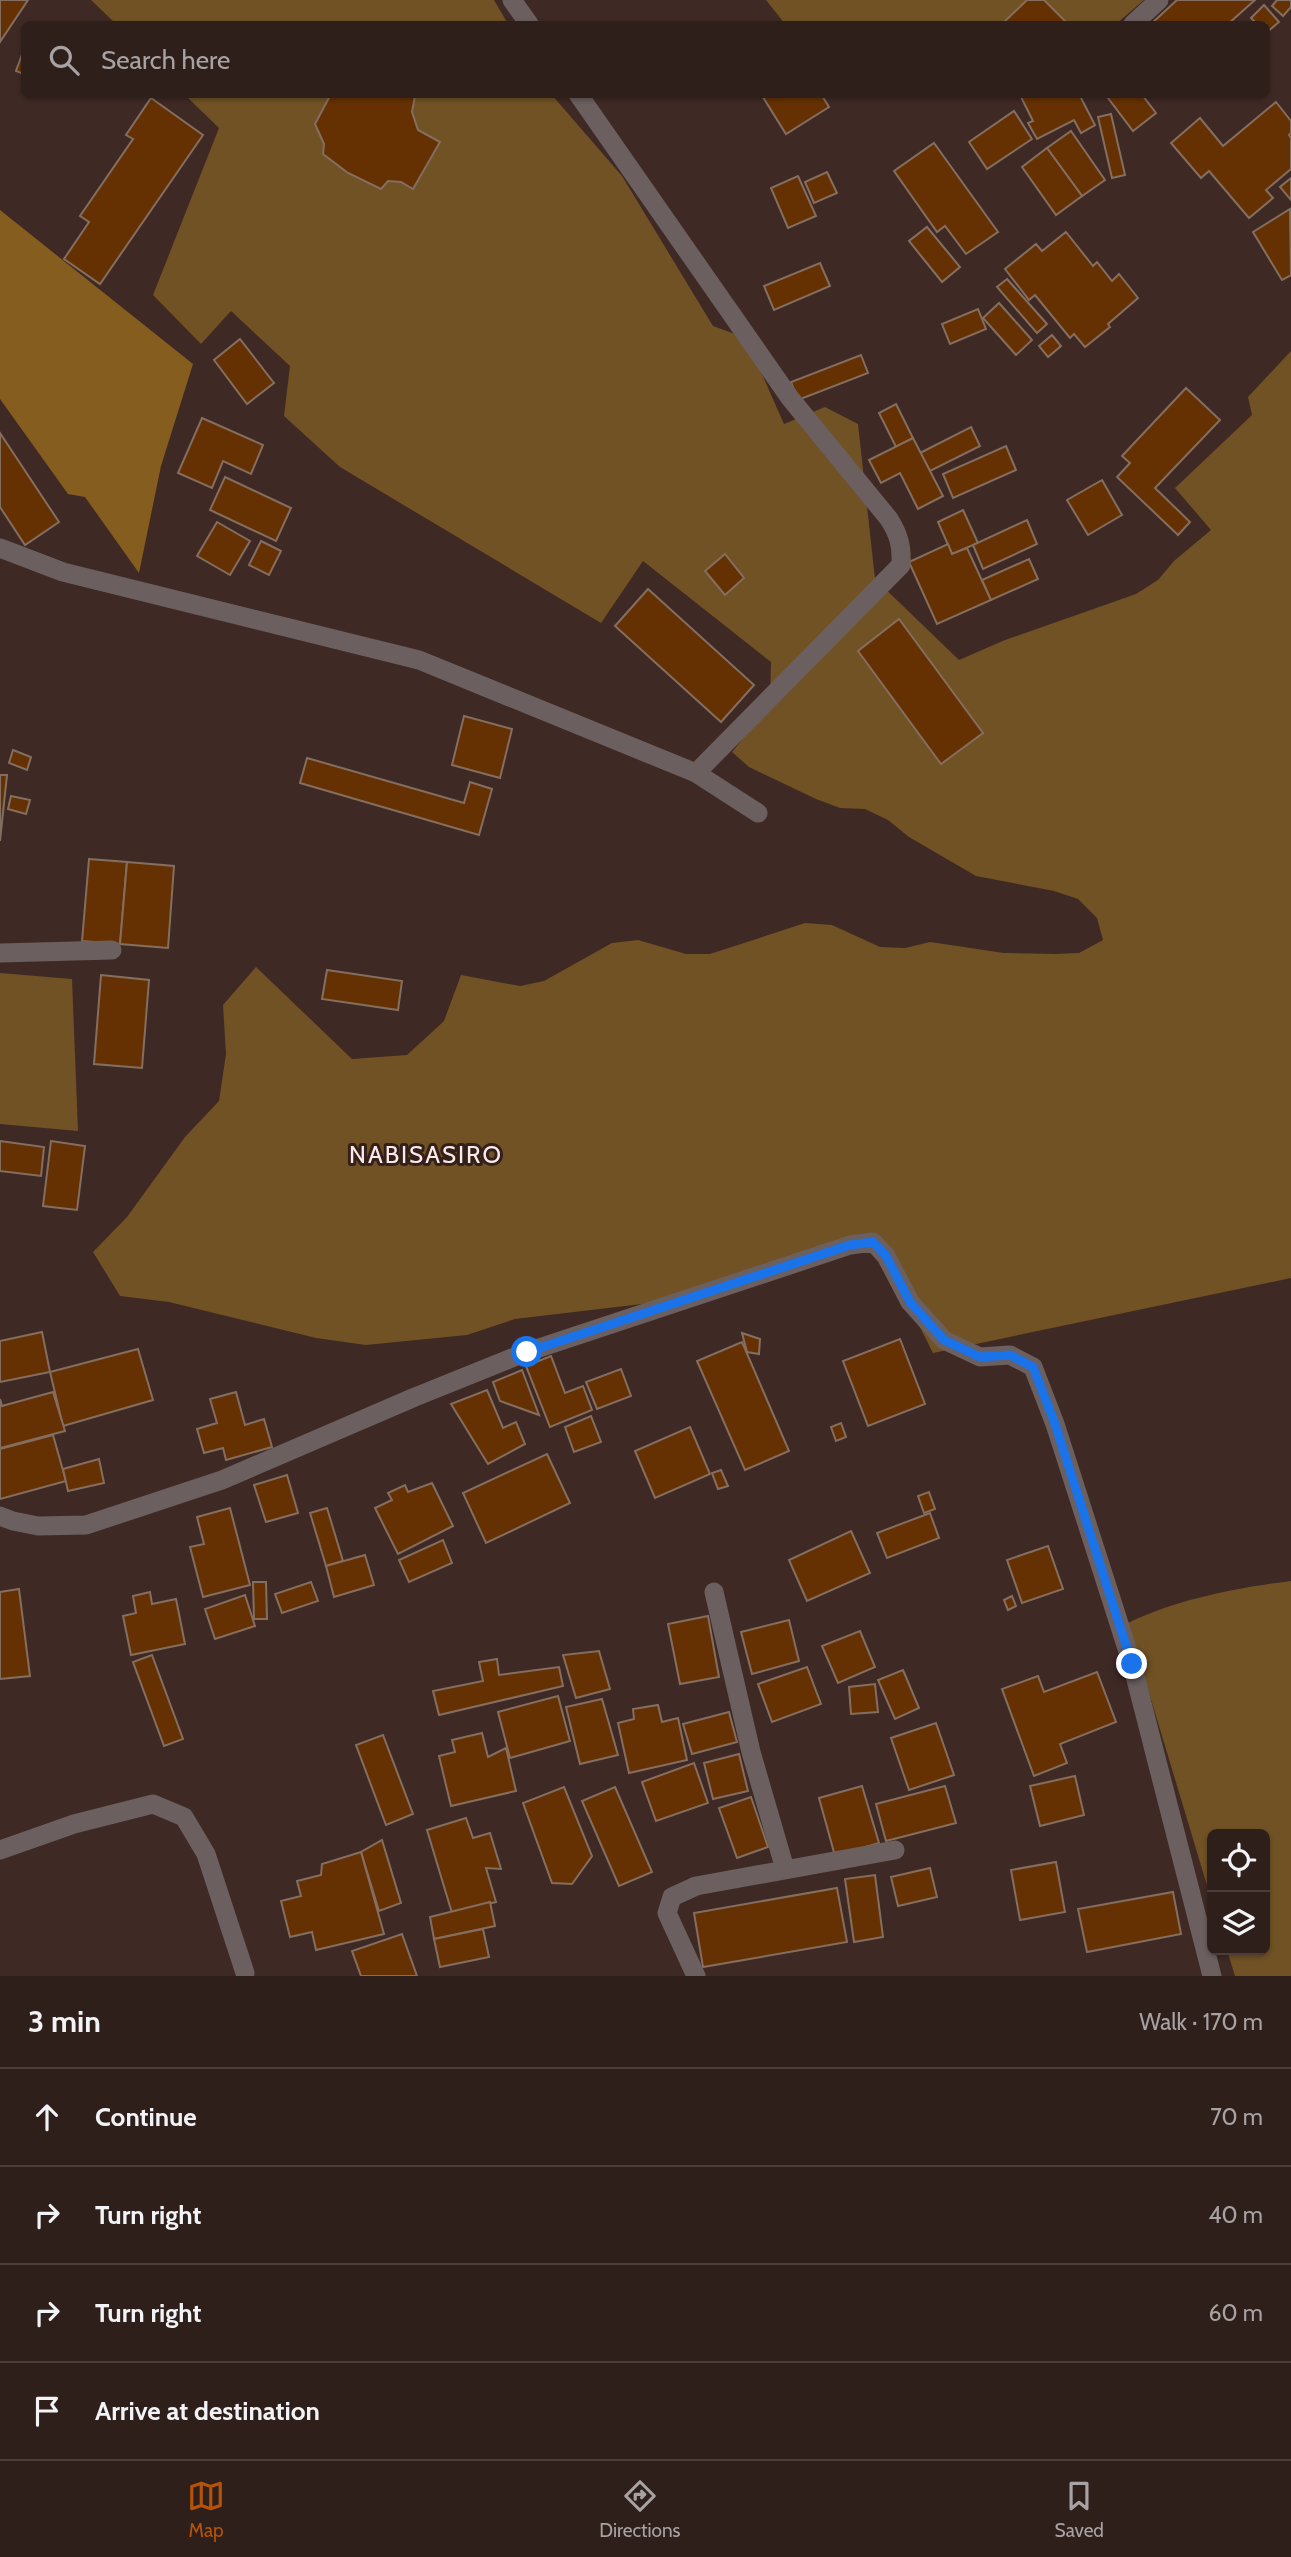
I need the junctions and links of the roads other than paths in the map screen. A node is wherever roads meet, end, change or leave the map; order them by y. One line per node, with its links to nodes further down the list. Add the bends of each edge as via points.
1 (512, 0): 3 (street)
2 (1159, 0): 4 (street)
3 (527, 21)
4 (1136, 21)
5 (581, 98): 7 (street, via 790,398 889,519 902,549 901,565)
6 (0, 548): 7 (street, via 62,572 419,660)
7 (696, 773): 8 (street)
8 (758, 813)
9 (112, 950): 10 (street)
10 (0, 953)
11 (0, 1516): 18 (street, via 38,1526 86,1525 222,1480 527,1352 850,1245 873,1242 886,1256 910,1302 944,1340 980,1357 1010,1355 1033,1367 1132,1664)
12 (714, 1592): 15 (street, via 751,1752)
13 (0, 1850): 16 (street, via 74,1824 153,1804 184,1817 206,1853)
14 (895, 1850): 15 (street)
15 (785, 1869): 17 (street, via 696,1886 672,1897 667,1913)
16 (245, 1973)
17 (696, 1976)
18 (1212, 1976)

